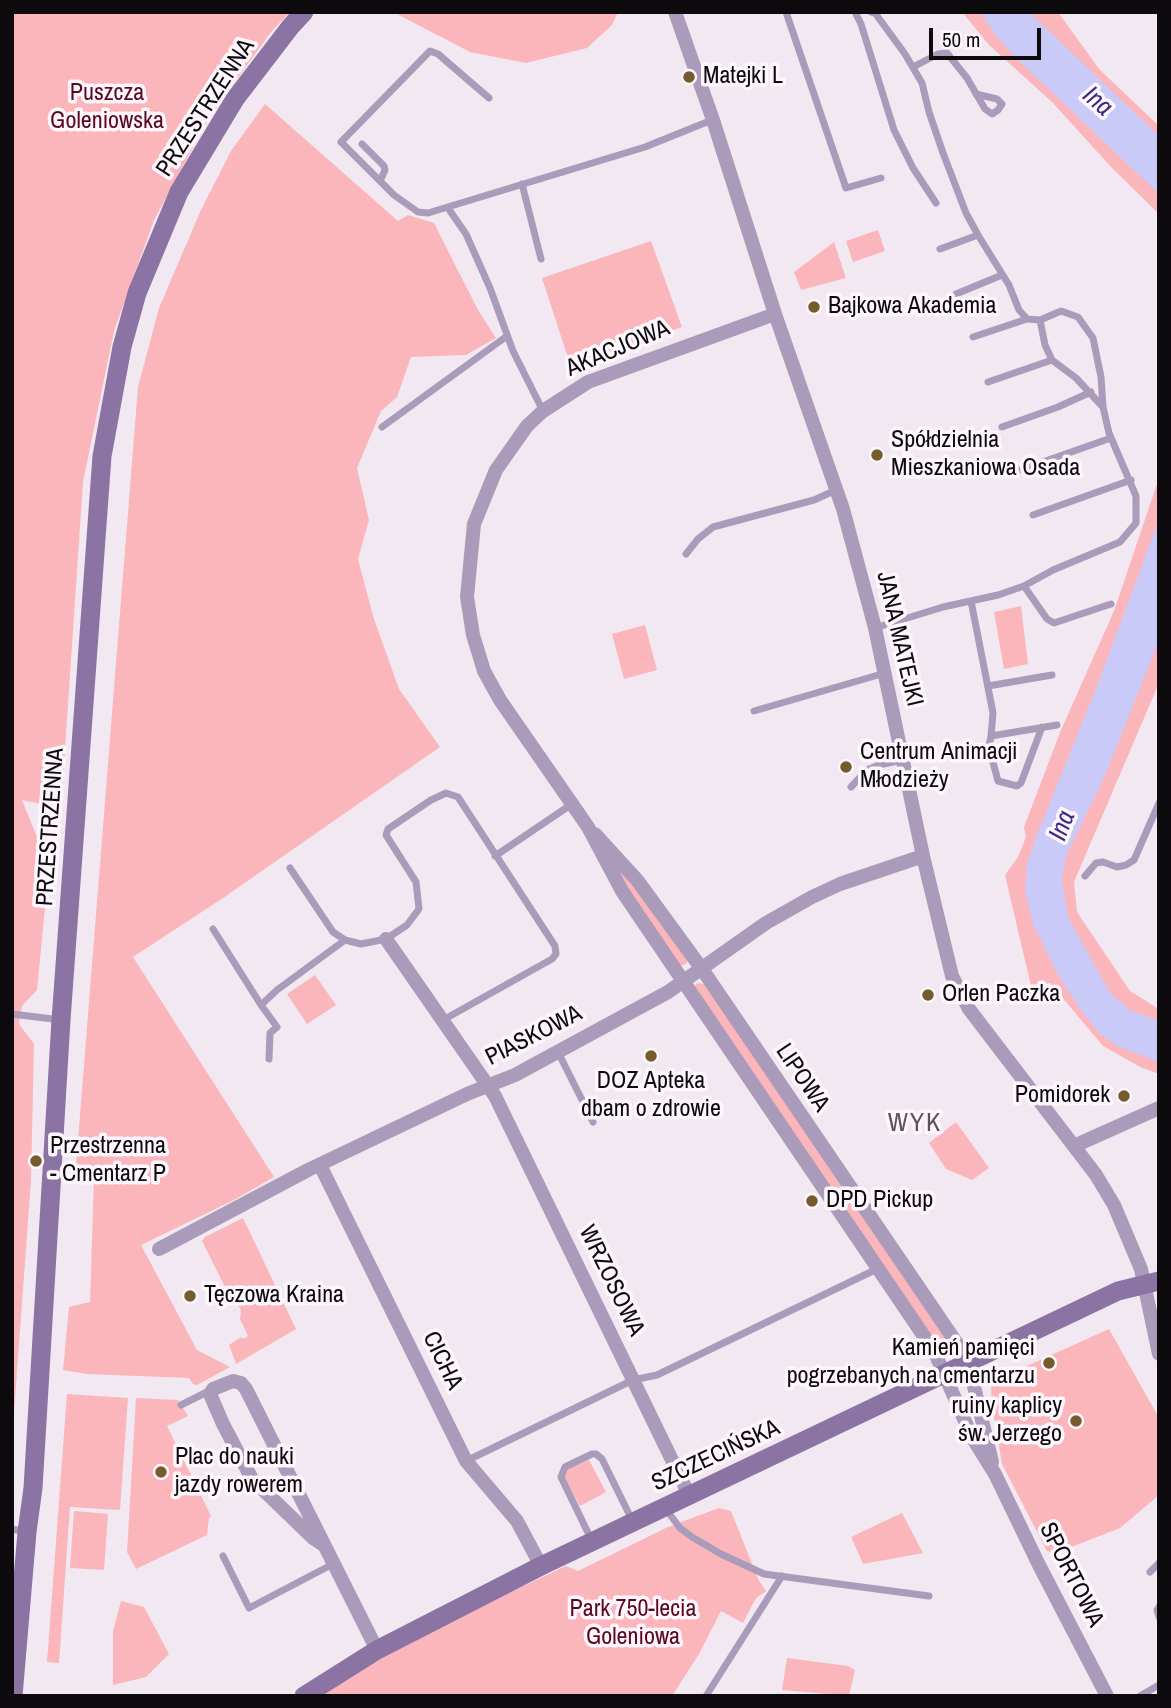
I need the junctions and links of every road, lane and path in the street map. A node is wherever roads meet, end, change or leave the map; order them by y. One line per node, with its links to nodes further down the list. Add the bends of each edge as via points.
1 (304, 12): 66 (street, PRZESTRZENNA, via 235,99 179,192 137,293 122,347 102,456)
2 (675, 12): 9 (street, JANA MATEJKI)
3 (855, 12): 14 (lane, via 894,130)
4 (789, 13): 11 (lane, via 846,188)
5 (874, 13): 6 (lane)
6 (913, 67): 7 (lane, via 947,53); 16 (lane)
7 (976, 94)
8 (489, 98): 12 (lane, via 434,52 425,53 341,142)
9 (713, 120): 13 (lane, via 645,147); 21 (street, JANA MATEJKI)
10 (362, 144): 12 (lane, via 384,166)
11 (881, 178)
12 (380, 181): 15 (lane, via 418,212)
13 (522, 184): 15 (lane); 18 (lane)
14 (936, 203)
15 (448, 208): 24 (lane, via 466,234)
16 (978, 235): 17 (lane); 19 (lane)
17 (940, 249)
18 (541, 259)
19 (1002, 275): 20 (lane); 22 (lane)
20 (956, 294)
21 (775, 314): 30 (street, AKACJOWA, via 588,382); 36 (street, JANA MATEJKI)
22 (1027, 319): 23 (lane); 25 (lane)
23 (1040, 320): 26 (lane); 29 (lane, via 1061,311 1078,317 1093,338)
24 (507, 336): 30 (lane); 32 (lane)
25 (973, 337)
26 (1052, 360): 27 (lane); 28 (lane)
27 (988, 382)
28 (1091, 392): 29 (lane); 31 (lane)
29 (1103, 407): 33 (lane)
30 (543, 411): 53 (street, AKACJOWA, via 513,444 484,496 474,524 467,597 484,671)
31 (1002, 426)
32 (382, 427)
33 (1111, 438): 34 (lane); 35 (lane)
34 (1017, 471)
35 (1131, 480): 37 (lane); 39 (lane, via 1136,523 1120,542)
36 (836, 489): 38 (lane, via 814,500 713,527); 42 (street, JANA MATEJKI)
37 (1033, 515)
38 (686, 554)
39 (1024, 586): 40 (lane); 41 (lane, via 1047,619 1055,623)
40 (971, 601): 42 (lane); 45 (lane)
41 (1111, 604)
42 (875, 628): 43 (street, JANA MATEJKI)
43 (884, 673): 46 (lane); 50 (street, JANA MATEJKI)
44 (1052, 675): 45 (lane)
45 (988, 685): 49 (lane)
46 (754, 711)
47 (1057, 725): 48 (lane)
48 (1042, 727): 49 (lane); 49 (lane, via 1017,786 998,781 989,747)
49 (991, 736)
50 (902, 760): 51 (lane, via 867,770); 56 (street, JANA MATEJKI)
51 (851, 787)
52 (1159, 803): 58 (lane, via 1134,860 1116,867 1096,863)
53 (572, 804): 54 (street, LIPOWA); 55 (lane)
54 (588, 827): 62 (street, LIPOWA, via 637,880); 63 (street, LIPOWA, via 622,891)
55 (495, 856): 60 (lane, via 458,797 446,793 388,829 386,835 416,882 419,909 407,925); 67 (lane, via 556,954)
56 (923, 856): 62 (street, PIASKOWA, via 812,897 766,923); 73 (street, JANA MATEJKI, via 957,989)
57 (290, 868): 61 (lane, via 333,932)
58 (1085, 876)
59 (213, 929): 64 (lane)
60 (386, 939): 61 (lane, via 361,944); 67 (street, WRZOSOWA)
61 (345, 940): 64 (lane)
62 (702, 970): 63 (street, PIASKOWA); 79 (street, LIPOWA)
63 (683, 983): 68 (street, PIASKOWA); 76 (street, LIPOWA)
64 (261, 1005): 69 (lane, via 276,1027 270,1033)
65 (12, 1014): 66 (lane)
66 (61, 1020): 89 (street, PRZESTRZENNA, via 33,1488)
67 (443, 1020): 70 (street, WRZOSOWA)
68 (558, 1052): 70 (street, PIASKOWA); 72 (lane)
69 (270, 1059)
70 (489, 1085): 74 (street, PIASKOWA); 81 (street, WRZOSOWA)
71 (1159, 1108): 73 (street)
72 (593, 1122)
73 (1074, 1146): 77 (street, JANA MATEJKI, via 1114,1205)
74 (320, 1165): 75 (street, PIASKOWA); 84 (street, CICHA)
75 (159, 1249)
76 (878, 1268): 80 (street, LIPOWA, via 934,1351); 81 (lane, via 657,1375)
77 (1152, 1282): 78 (street, JANA MATEJKI); 79 (street, SZCZECIŃSKA, via 1118,1291)
78 (1159, 1354)
79 (967, 1363): 80 (street, SZCZECIŃSKA); 85 (street, SPORTOWA)
80 (944, 1374): 85 (street, SPORTOWA, via 972,1437); 86 (street, SZCZECIŃSKA)
81 (634, 1380): 84 (lane); 86 (street, WRZOSOWA)
82 (213, 1389): 83 (lane); 91 (street, via 210,1394 252,1479); 91 (street, via 233,1381 246,1388)
83 (181, 1405)
84 (466, 1461): 95 (street, CICHA, via 517,1521)
85 (995, 1474): 106 (street, SPORTOWA)
86 (690, 1497): 87 (street, SZCZECIŃSKA)
87 (665, 1508): 88 (street, SZCZECIŃSKA); 97 (lane, via 680,1528 721,1554 764,1574)
88 (633, 1523): 90 (street, SZCZECIŃSKA); 90 (lane, via 602,1459 592,1454 565,1467 561,1477)
89 (20, 1531): 103 (street, PRZESTRZENNA)
90 (593, 1542): 95 (street, SZCZECIŃSKA)
91 (325, 1545): 93 (street)
92 (223, 1556): 93 (lane, via 249,1608)
93 (334, 1563): 101 (street)
94 (1159, 1563): 96 (lane)
95 (541, 1566): 101 (street, SZCZECIŃSKA)
96 (1150, 1572)
97 (782, 1576): 98 (lane); 105 (lane)
98 (929, 1596)
99 (1159, 1606): 100 (lane)
100 (1159, 1617)
101 (377, 1650): 104 (street, SZCZECIŃSKA)
102 (1159, 1685): 107 (lane)
103 (13, 1696)
104 (304, 1696)
105 (708, 1696)
106 (1107, 1696)
107 (1140, 1696)

